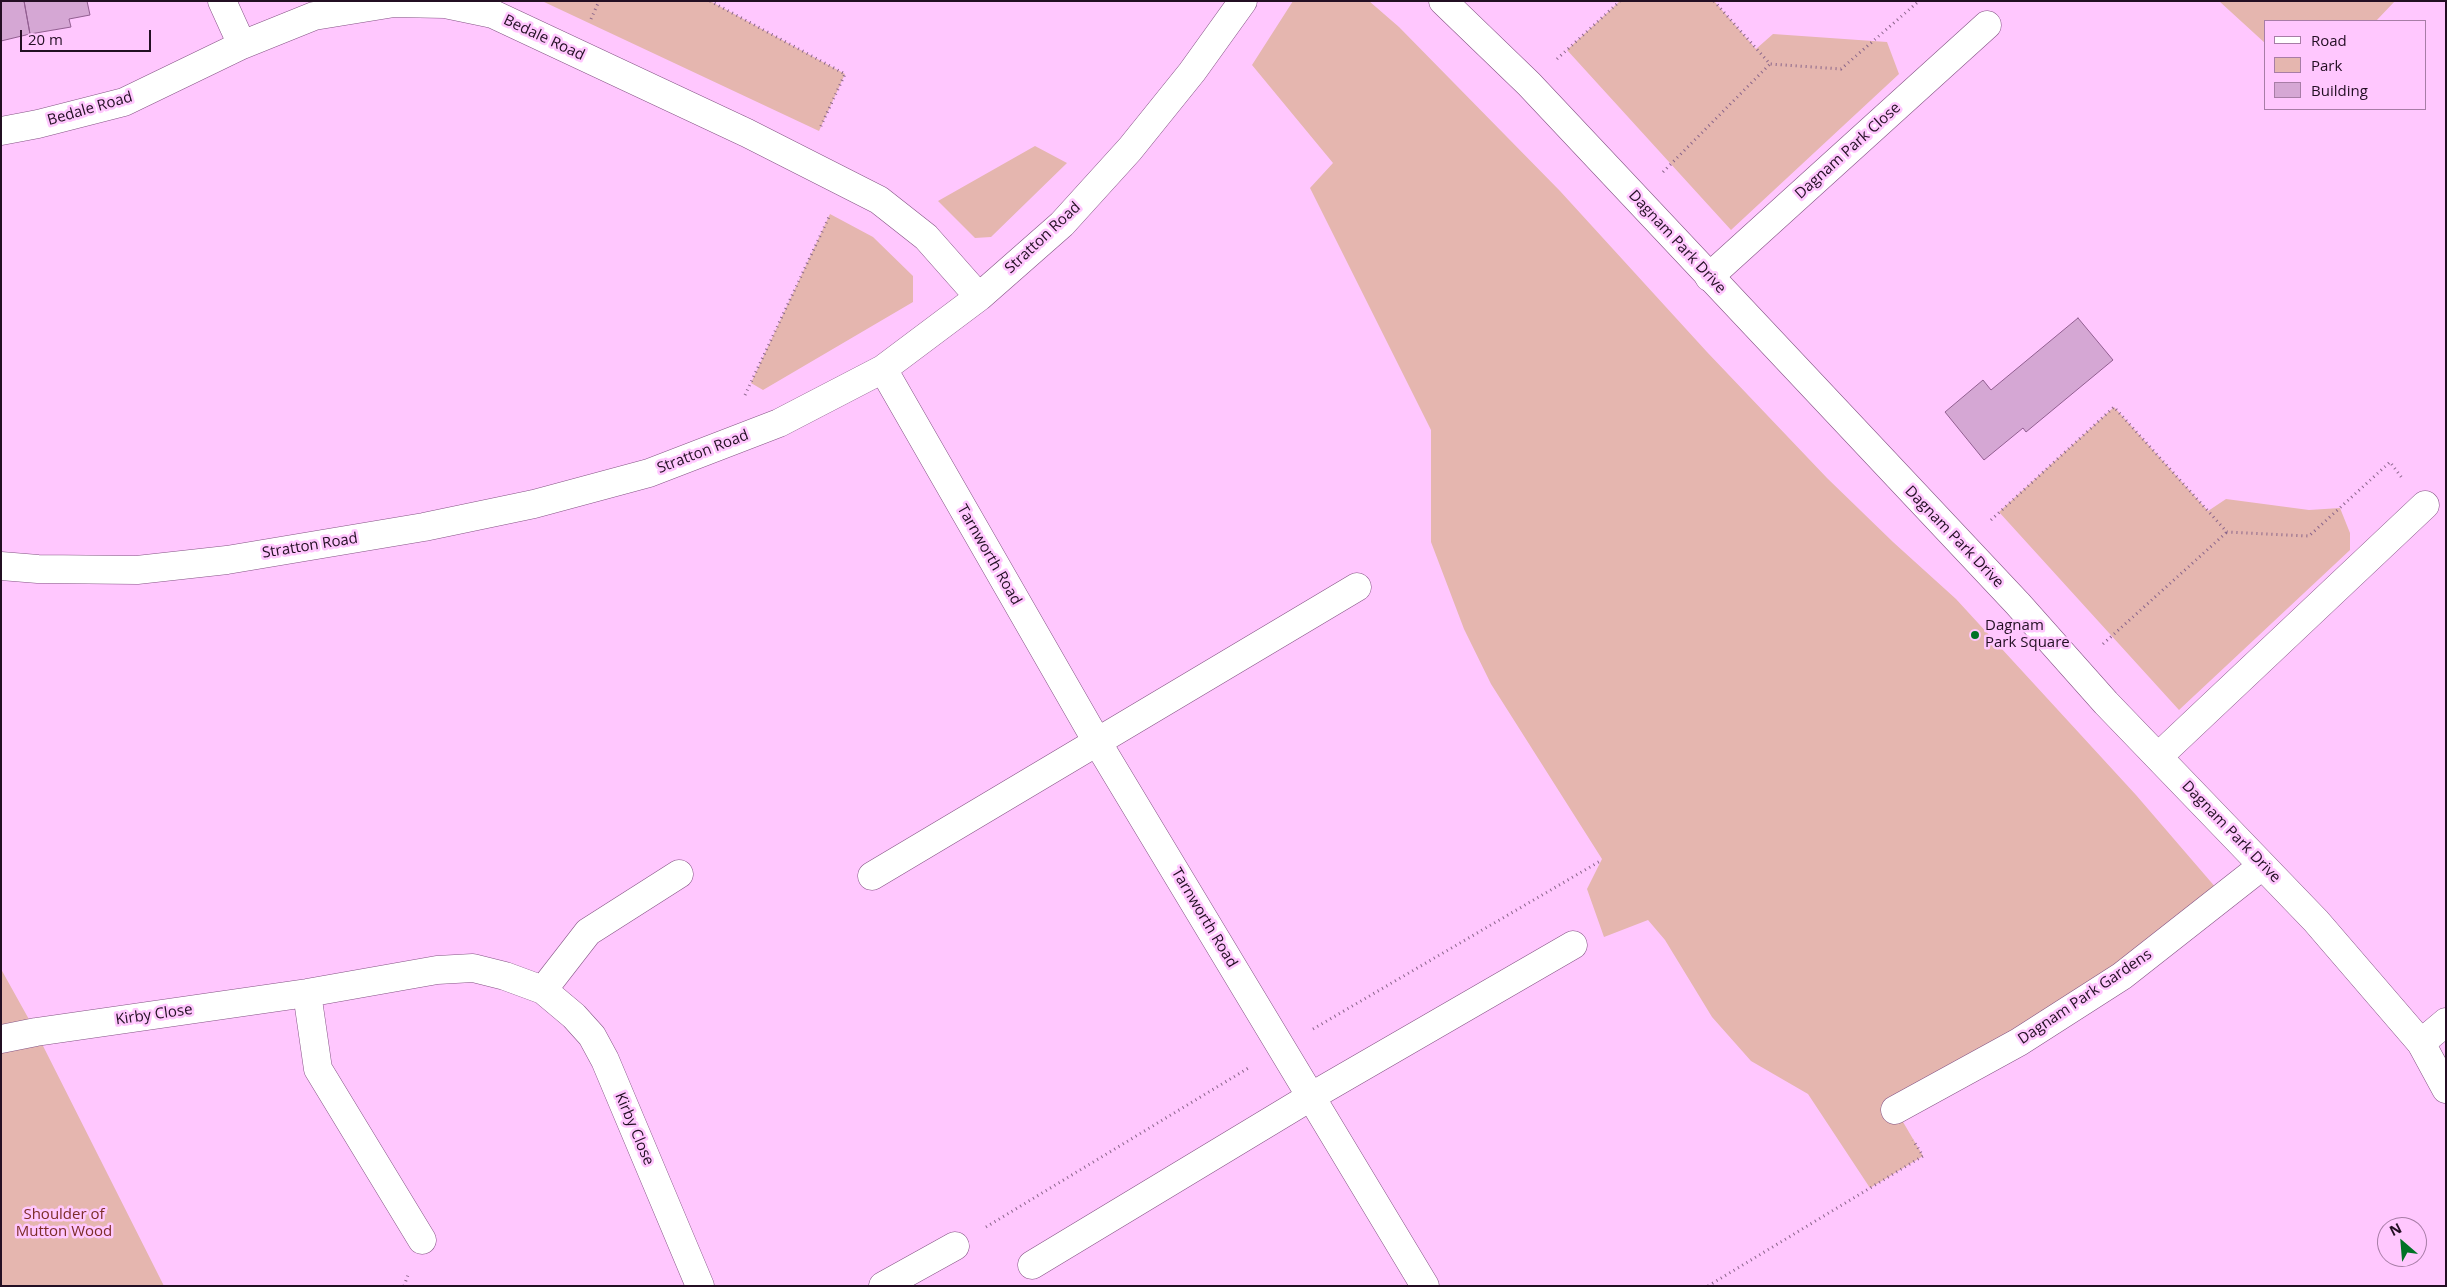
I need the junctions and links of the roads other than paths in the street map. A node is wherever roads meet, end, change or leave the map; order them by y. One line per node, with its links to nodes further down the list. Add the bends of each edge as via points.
1 (222, 1): 5 (street)
2 (1243, 1): 8 (street, Stratton Road, via 1130,150 1062,224)
3 (1443, 1): 7 (street, Dagnam Park Drive, via 1529,84)
4 (1987, 25): 7 (street, Dagnam Park Close)
5 (242, 45): 6 (street, Bedale Road, via 124,102); 8 (street, Bedale Road, via 314,16 394,3 445,4 493,14 878,200 926,237)
6 (1, 132)
7 (1709, 277): 14 (street, Dagnam Park Drive)
8 (979, 297): 9 (street, Stratton Road)
9 (882, 370): 11 (street, Stratton Road, via 780,423 639,476 534,504 424,527 227,560 137,570); 13 (street, Tarnworth Road)
10 (2424, 505): 14 (street)
11 (1, 566)
12 (1357, 587): 13 (street)
13 (1096, 740): 17 (street); 25 (street, Tarnworth Road)
14 (2159, 756): 15 (street, Dagnam Park Drive)
15 (2262, 866): 23 (street, Dagnam Park Drive, via 2316,921); 26 (street, Dagnam Park Gardens, via 2122,976 2019,1042)
16 (679, 874): 19 (street, via 588,932)
17 (872, 876)
18 (1573, 946): 25 (street)
19 (543, 990): 20 (street, Kirby Close, via 473,968 437,970); 30 (street, Kirby Close, via 592,1036 605,1060)
20 (307, 993): 22 (street, Kirby Close); 27 (street, via 318,1069)
21 (2446, 1022): 23 (street)
22 (1, 1039)
23 (2421, 1044): 24 (street, Dagnam Park Drive)
24 (2446, 1089)
25 (1312, 1096): 29 (street); 32 (street, Tarnworth Road)
26 (1895, 1110)
27 (422, 1240)
28 (955, 1246): 31 (street)
29 (1032, 1265)
30 (700, 1286)
31 (883, 1286)
32 (1425, 1286)

